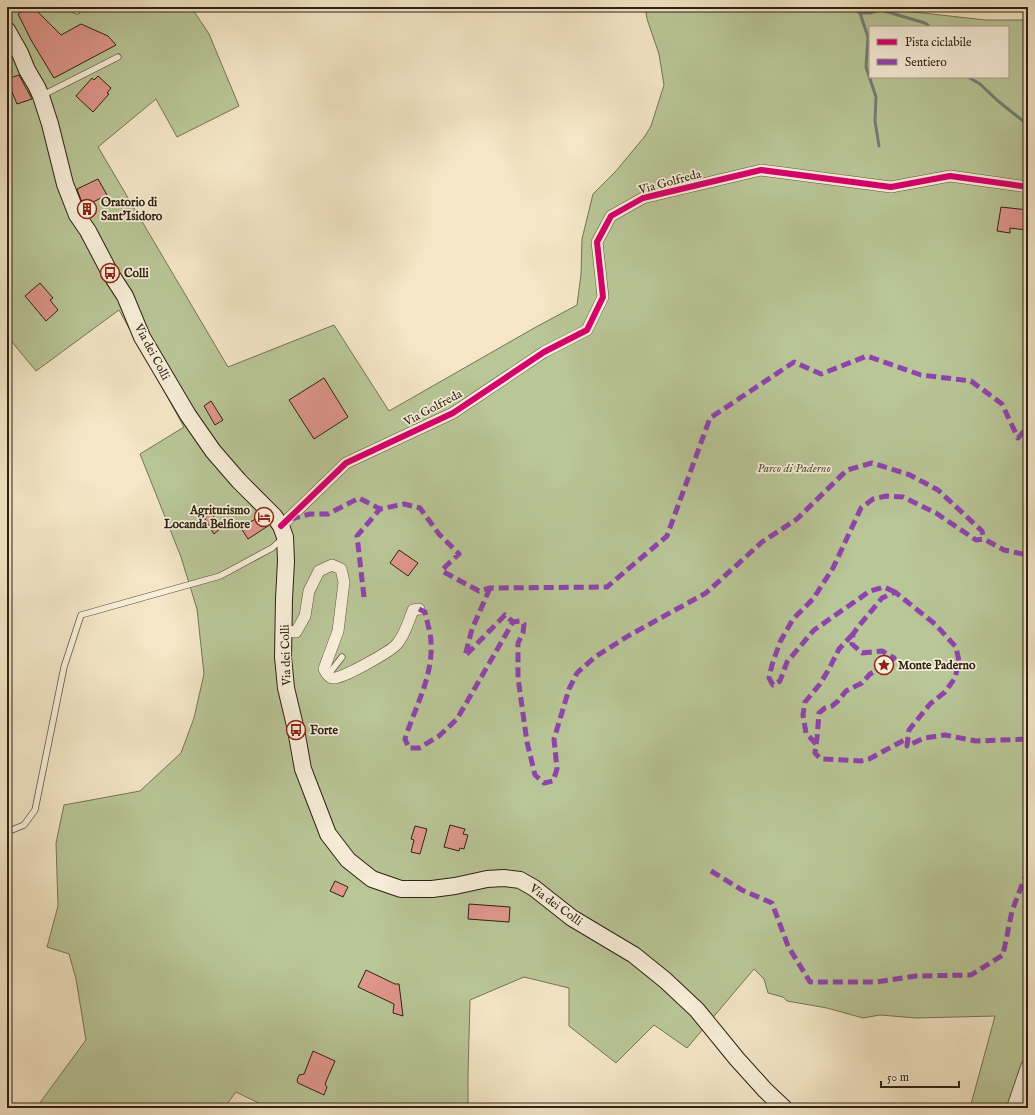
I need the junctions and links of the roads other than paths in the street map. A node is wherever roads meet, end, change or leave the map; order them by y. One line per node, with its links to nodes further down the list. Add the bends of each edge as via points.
1 (68, 7): 2 (lane)
2 (77, 11)
3 (7, 30): 5 (main road, Via dei Colli)
4 (118, 57): 5 (lane)
5 (41, 96): 7 (main road, Via dei Colli, via 65,184 77,215 125,296 142,337 176,396 213,451 274,516)
6 (1028, 187): 7 (street, Via Golfreda, via 950,176 891,187 761,170 642,198 611,216 597,242 603,297 587,330 544,352 453,413 346,463)
7 (283, 531): 9 (main road, Via dei Colli, via 286,561); 12 (lane, via 272,548 220,576 81,615 64,667 35,810 24,825)
8 (419, 609): 11 (street, via 413,610 397,644 343,676 333,678)
9 (284, 631): 11 (street, via 296,632 305,616 309,591 319,571 332,565 340,569 344,582 338,631 324,669); 14 (main road, Via dei Colli, via 286,688 303,769 328,834 348,860 372,879 401,889 432,889 487,879 520,880 572,918 634,955 682,994 737,1059)
10 (342, 657): 11 (lane)
11 (328, 675)
12 (7, 832)
13 (1028, 1066): 15 (street)
14 (784, 1108)
15 (1014, 1108)

